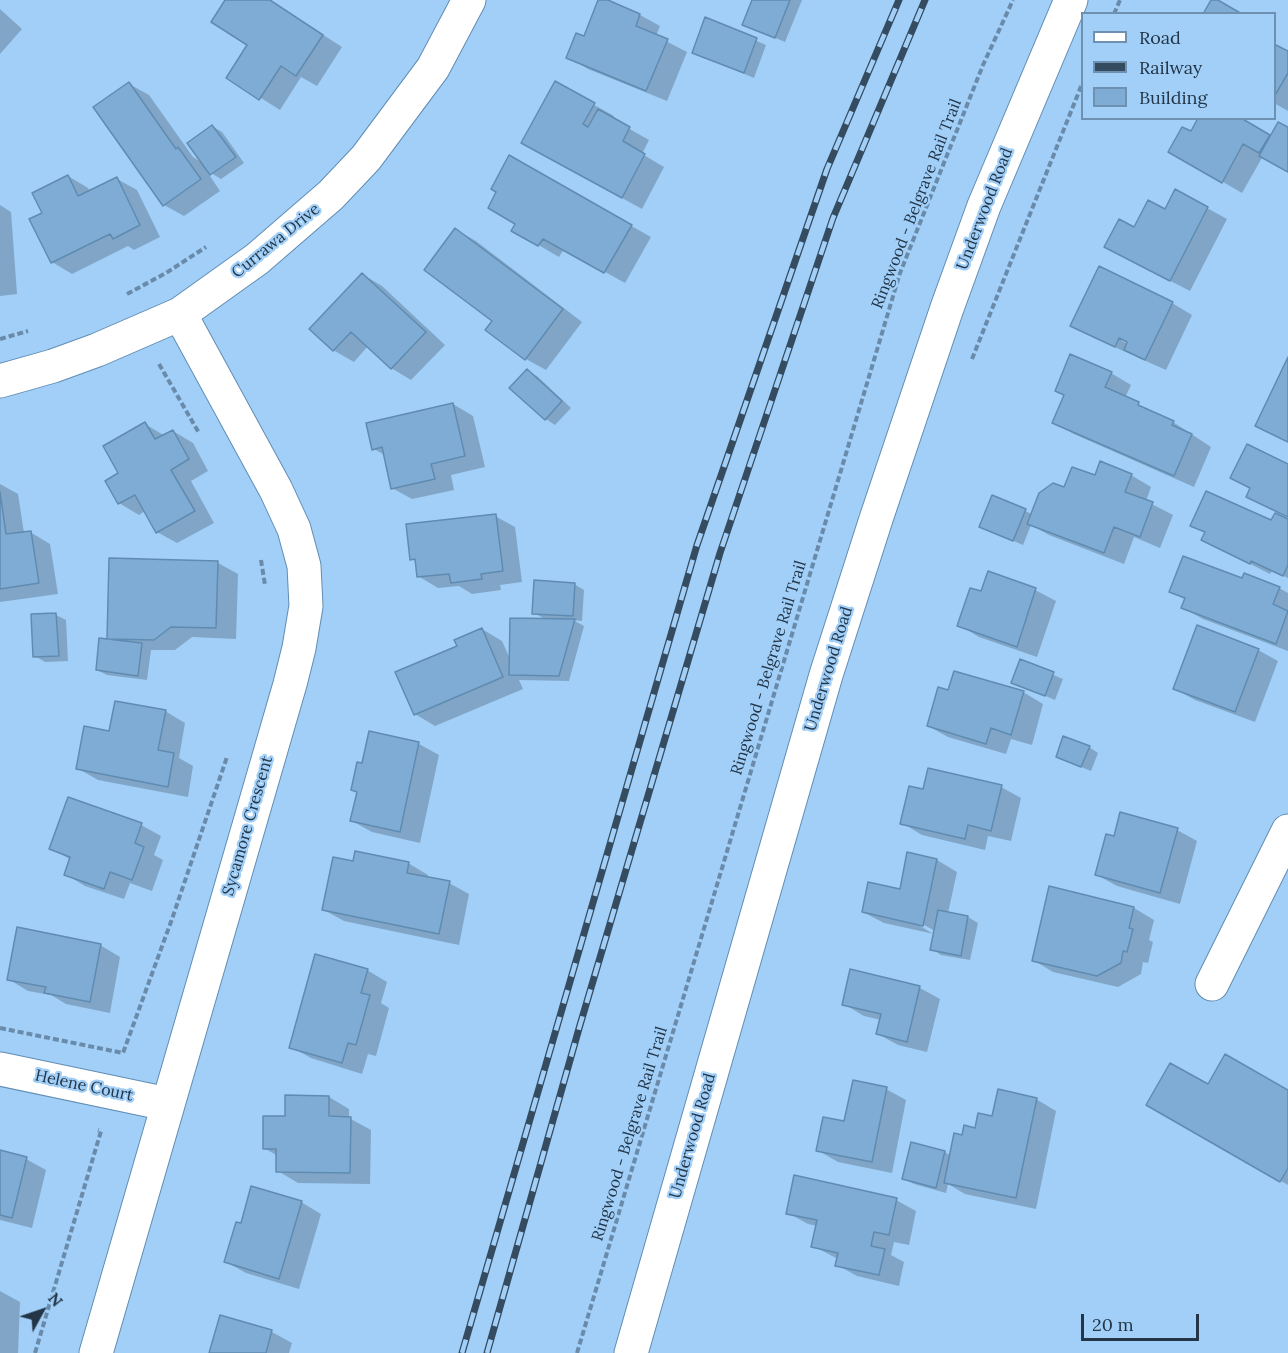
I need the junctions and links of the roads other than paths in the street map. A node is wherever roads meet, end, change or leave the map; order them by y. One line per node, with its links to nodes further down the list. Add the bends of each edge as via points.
1 (469, 0): 3 (street, Currawa Drive, via 433,68 366,158 331,195 257,259)
2 (1071, 0): 10 (street, Underwood Road, via 984,206 876,519 826,675)
3 (180, 314): 4 (street, Currawa Drive, via 97,350); 8 (street, Sycamore Crescent, via 294,529 304,566 306,606 290,684)
4 (0, 381)
5 (1288, 831): 6 (street)
6 (1212, 984)
7 (0, 1069): 8 (street, Helene Court)
8 (167, 1104): 9 (street, Sycamore Crescent)
9 (96, 1353)
10 (631, 1353)

